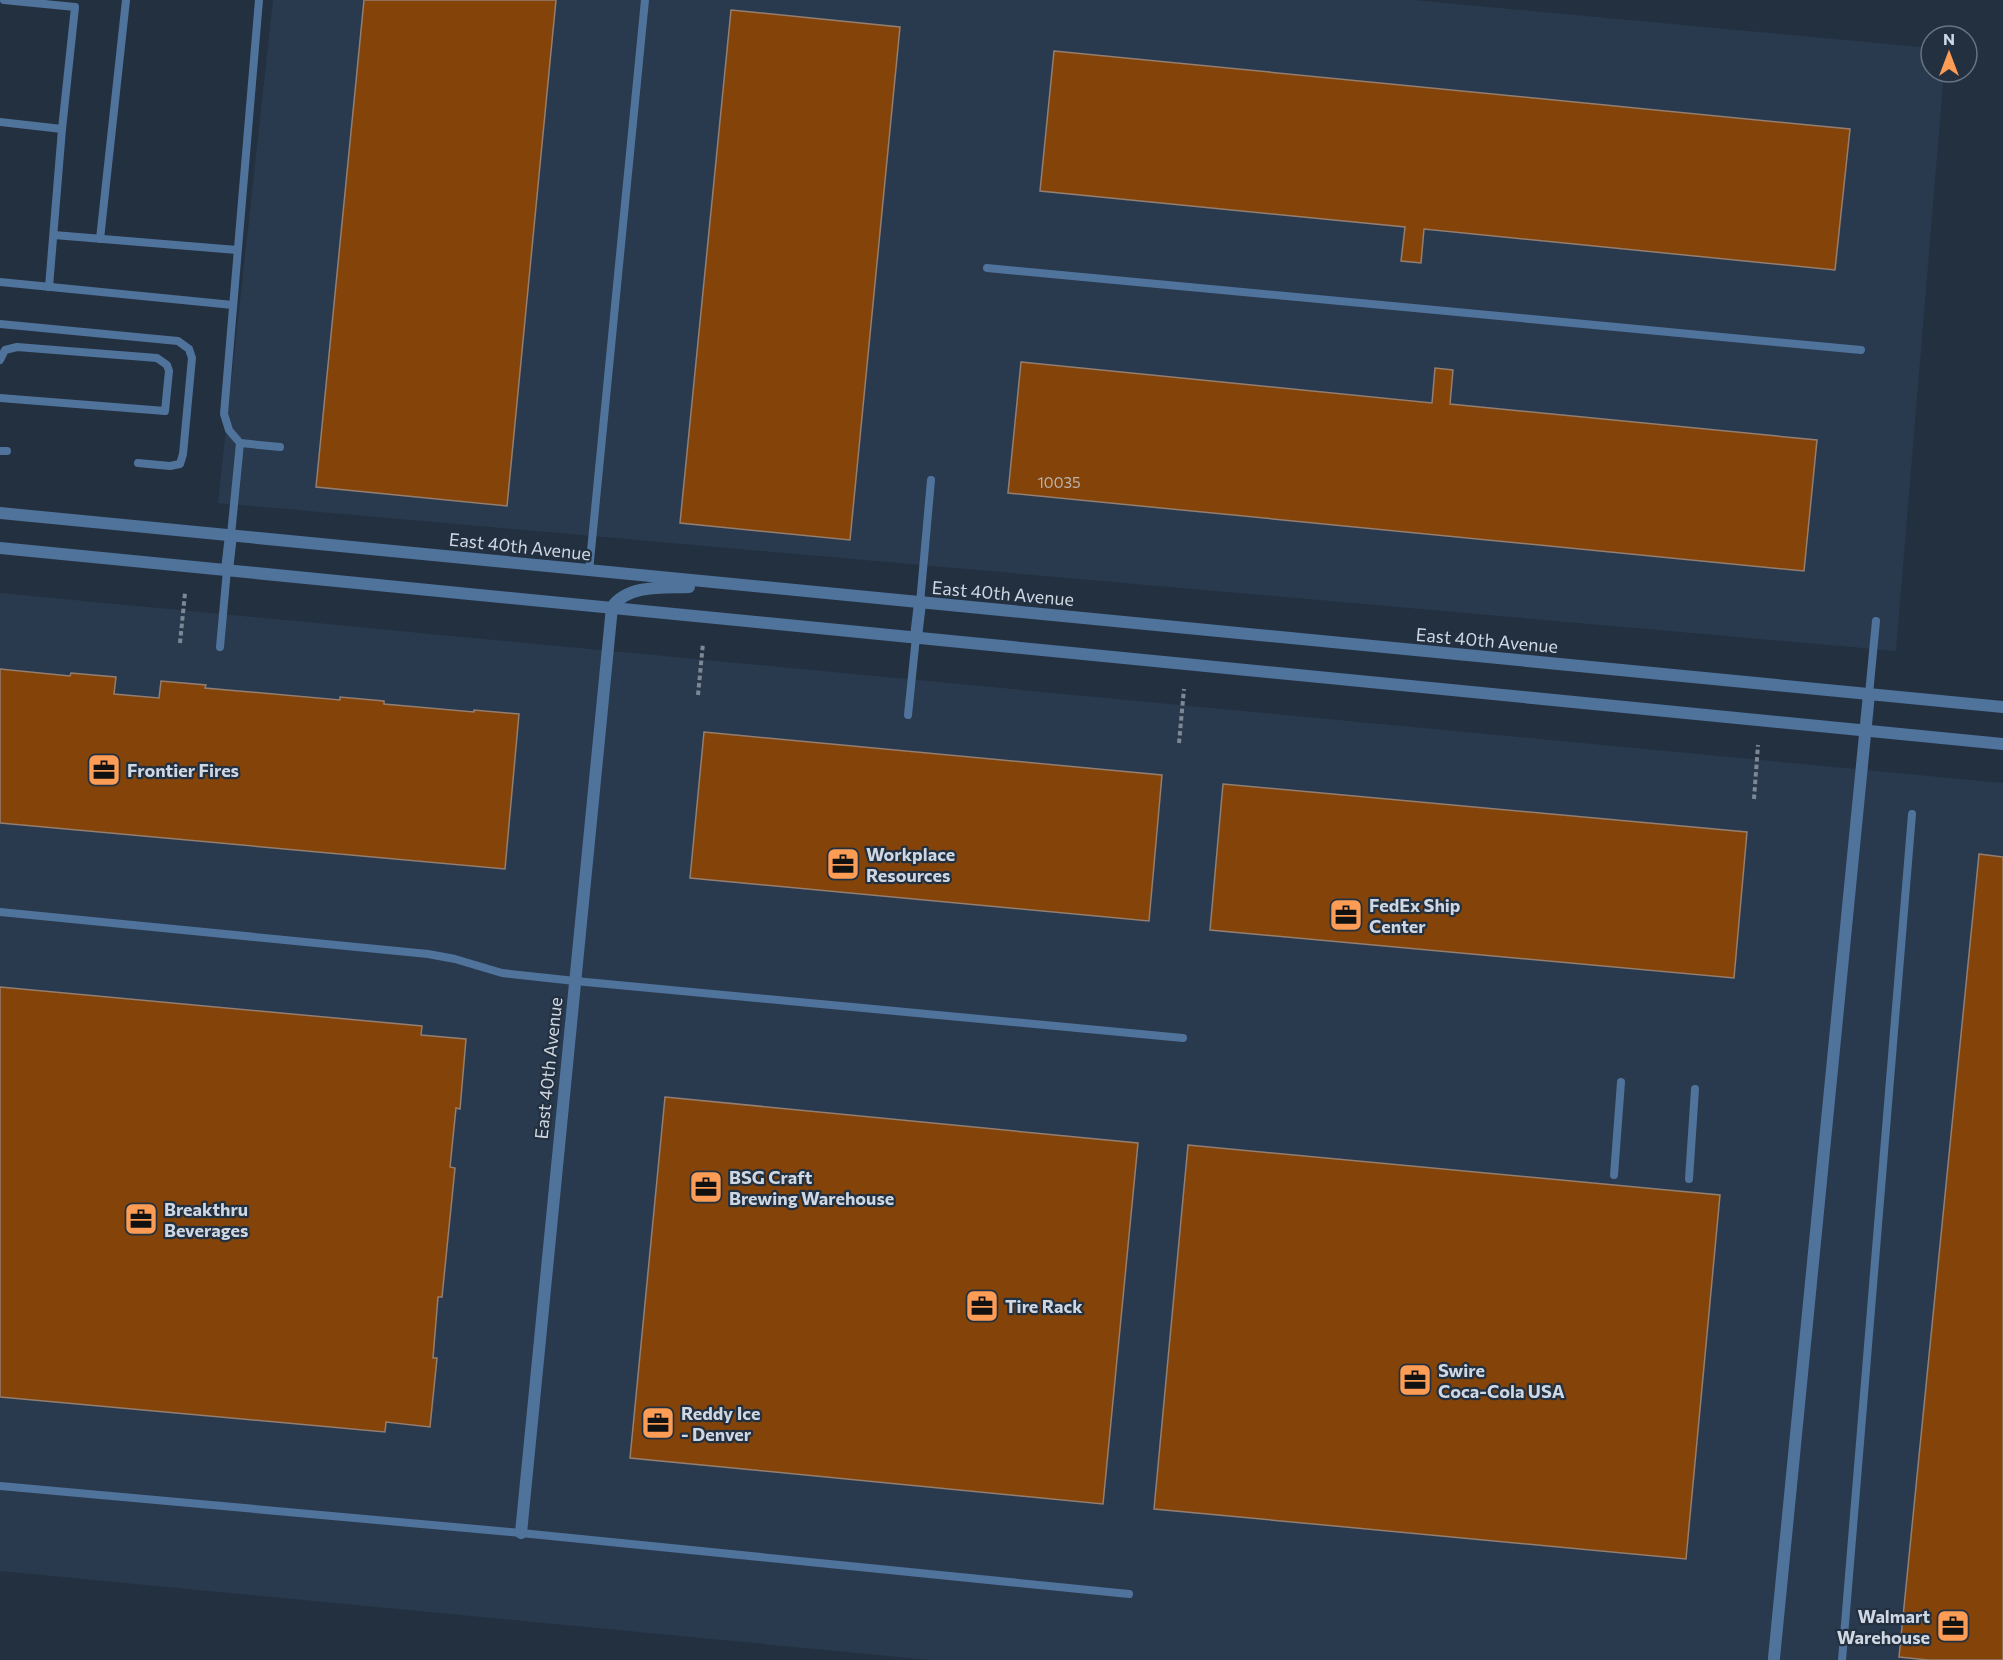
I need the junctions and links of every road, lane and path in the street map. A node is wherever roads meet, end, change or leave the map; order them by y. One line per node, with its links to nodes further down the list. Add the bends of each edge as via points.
1 (4, 0): 5 (lane)
2 (126, 0): 9 (lane)
3 (259, 0): 10 (lane)
4 (645, 0): 27 (lane)
5 (76, 3): 7 (lane)
6 (0, 122): 7 (lane)
7 (62, 129): 8 (lane)
8 (54, 235): 9 (lane); 13 (lane)
9 (100, 239): 10 (lane)
10 (237, 250): 14 (lane)
11 (987, 268): 16 (lane)
12 (0, 282): 13 (lane)
13 (49, 286): 14 (lane)
14 (233, 305): 19 (lane, via 224,414)
15 (0, 324): 21 (lane, via 178,341 189,349 192,358 180,464)
16 (1861, 350)
17 (0, 360): 18 (lane, via 5,350 17,347 157,358 169,371 165,411)
18 (0, 398)
19 (240, 443): 20 (lane); 24 (lane)
20 (280, 447)
21 (138, 463)
22 (931, 480): 30 (lane)
23 (0, 513): 24 (street, East 40th Avenue)
24 (231, 535): 26 (street); 27 (street, East 40th Avenue)
25 (0, 548): 26 (street)
26 (227, 570): 31 (street); 36 (lane)
27 (590, 571): 28 (street, East 40th Avenue)
28 (726, 585): 30 (street, East 40th Avenue); 31 (street, via 638,591 622,597)
29 (185, 593): 34 (path)
30 (920, 603): 33 (street); 38 (street, East 40th Avenue)
31 (612, 607): 33 (street); 49 (street, East 40th Avenue)
32 (1876, 621): 38 (lane)
33 (916, 638): 41 (lane); 42 (street)
34 (180, 644)
35 (704, 644): 39 (path)
36 (220, 647)
37 (1184, 689): 43 (path)
38 (1869, 694): 40 (street, East 40th Avenue); 42 (street)
39 (698, 695)
40 (2003, 707)
41 (908, 715)
42 (1865, 730): 44 (street); 58 (street)
43 (1179, 743)
44 (2003, 744)
45 (1758, 745): 46 (path)
46 (1754, 799)
47 (1912, 814): 59 (lane)
48 (0, 912): 49 (lane, via 428,954 502,973)
49 (575, 981): 50 (lane); 56 (street, East 40th Avenue)
50 (1183, 1038)
51 (1621, 1082): 53 (lane)
52 (1695, 1089): 54 (lane)
53 (1614, 1174)
54 (1689, 1179)
55 (0, 1485): 56 (lane)
56 (521, 1533): 57 (lane)
57 (1129, 1594)
58 (1777, 1659)
59 (1842, 1660)

